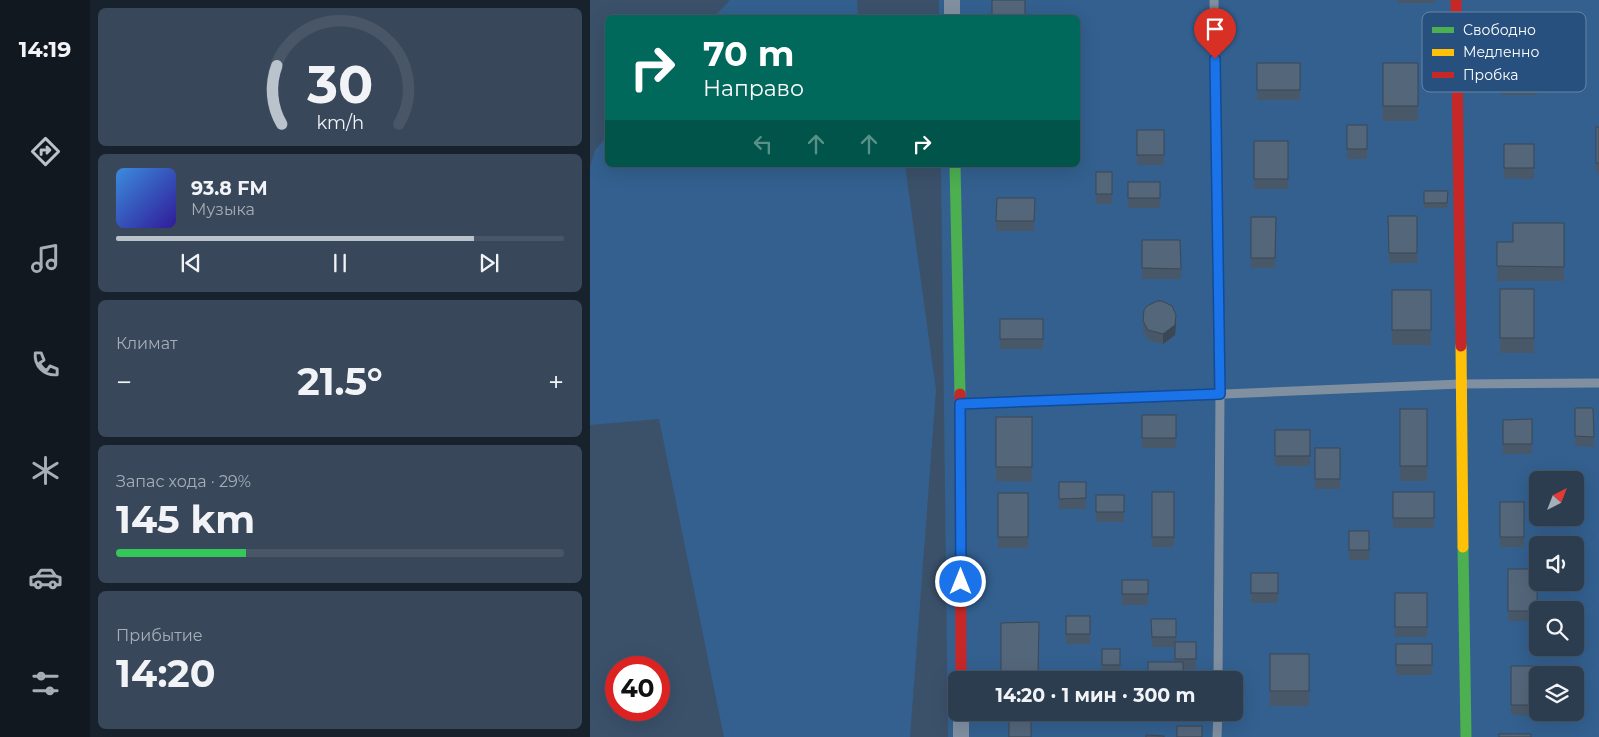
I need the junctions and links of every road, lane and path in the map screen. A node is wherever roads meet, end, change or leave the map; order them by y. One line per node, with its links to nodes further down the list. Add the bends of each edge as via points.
1 (952, 0): 3 (street)
2 (1214, 0): 8 (lane)
3 (952, 15)
4 (1457, 92): 7 (street)
5 (955, 167): 9 (street)
6 (1599, 383): 7 (lane)
7 (1460, 384): 8 (lane); 16 (street)
8 (1220, 394): 9 (lane); 11 (lane)
9 (960, 404): 10 (street)
10 (961, 671)
11 (1218, 671)
12 (961, 721): 14 (street)
13 (1218, 721): 15 (lane)
14 (961, 737)
15 (1217, 737)
16 (1466, 737)

